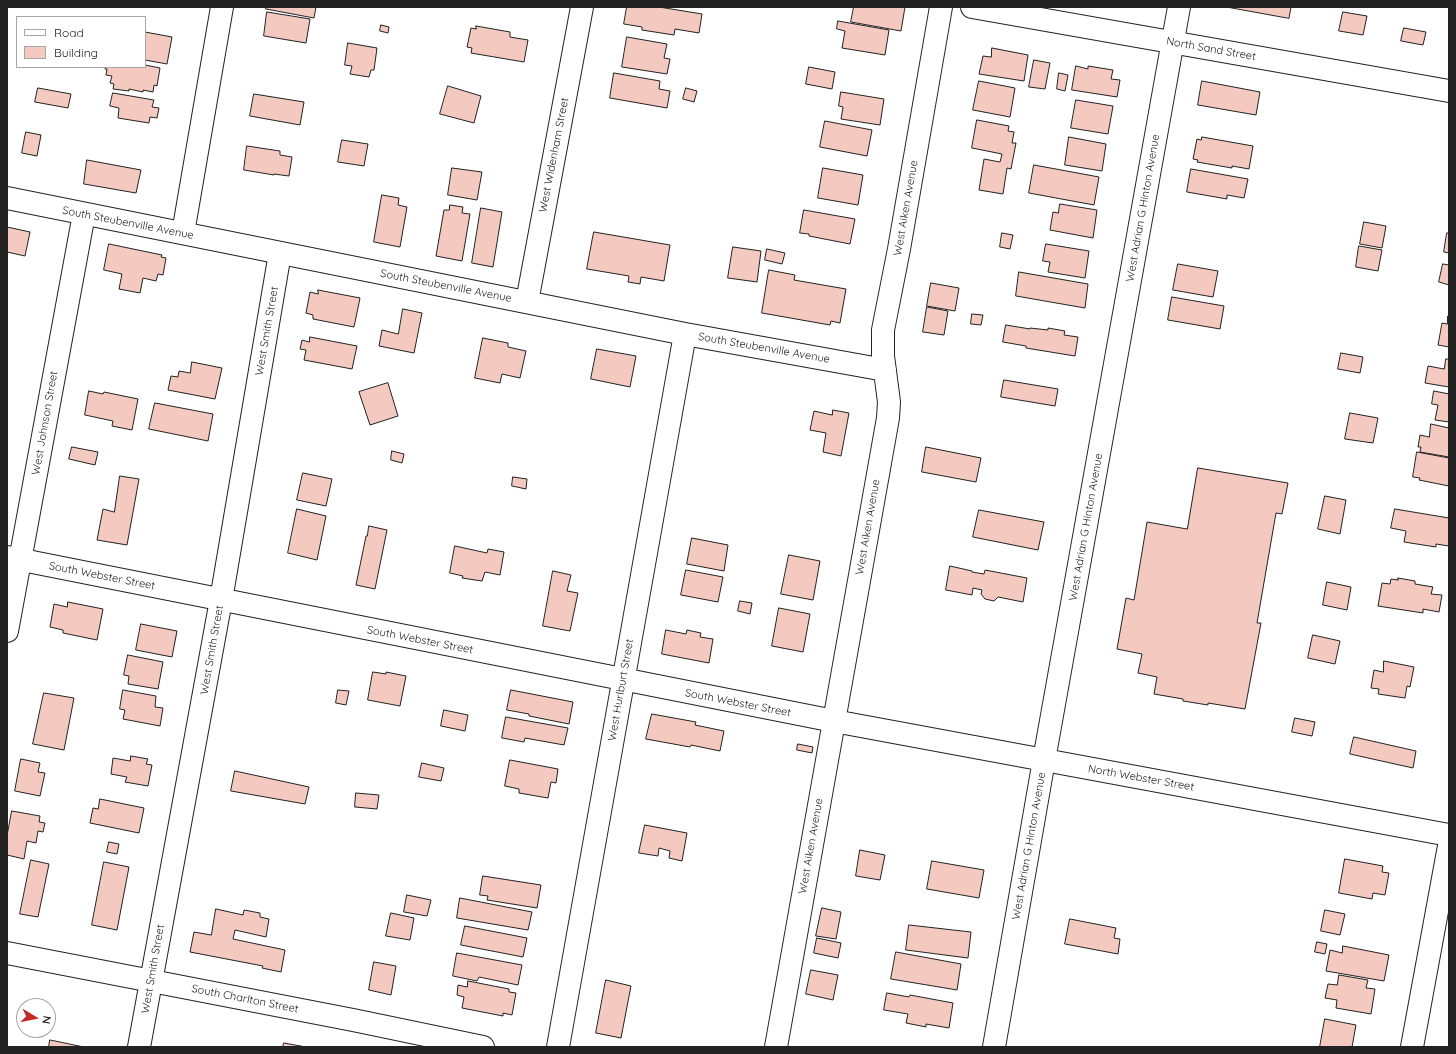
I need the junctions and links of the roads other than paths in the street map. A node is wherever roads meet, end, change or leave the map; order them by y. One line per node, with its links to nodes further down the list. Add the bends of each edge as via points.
1 (222, 7): 10 (street)
2 (582, 7): 12 (street, West Widenham Street)
3 (941, 7): 14 (street, West Aiken Avenue, via 883,330)
4 (972, 7): 6 (street, North Sand Street)
5 (1179, 7): 6 (street, West Adrian G Hinton Avenue)
6 (1173, 42): 7 (street, North Sand Street); 20 (street, West Adrian G Hinton Avenue)
7 (1449, 90)
8 (7, 198): 9 (street, South Steubenville Avenue)
9 (84, 214): 10 (street, South Steubenville Avenue); 15 (street, West Johnson Street)
10 (182, 233): 11 (street, South Steubenville Avenue)
11 (280, 253): 12 (street, South Steubenville Avenue); 16 (street, West Smith Street)
12 (527, 302): 13 (street, South Steubenville Avenue)
13 (685, 334): 14 (street, South Steubenville Avenue); 18 (street, West Hurlburt Street)
14 (885, 370): 19 (street, West Aiken Avenue, via 888,418)
15 (14, 558): 16 (street, South Webster Street); 17 (street, West Johnson Street)
16 (221, 600): 18 (street, South Webster Street); 24 (street, West Smith Street)
17 (7, 631)
18 (623, 680): 19 (street, South Webster Street); 27 (street, West Hurlburt Street)
19 (834, 721): 20 (street, North Webster Street); 28 (street, West Aiken Avenue)
20 (1044, 760): 21 (street, North Webster Street); 29 (street, West Adrian G Hinton Avenue)
21 (1449, 835)
22 (1449, 846): 30 (street)
23 (7, 953): 24 (street, South Charlton Street)
24 (151, 980): 25 (street, West Smith Street); 26 (street, South Charlton Street)
25 (139, 1047)
26 (483, 1047)
27 (558, 1047)
28 (776, 1047)
29 (994, 1047)
30 (1412, 1047)

